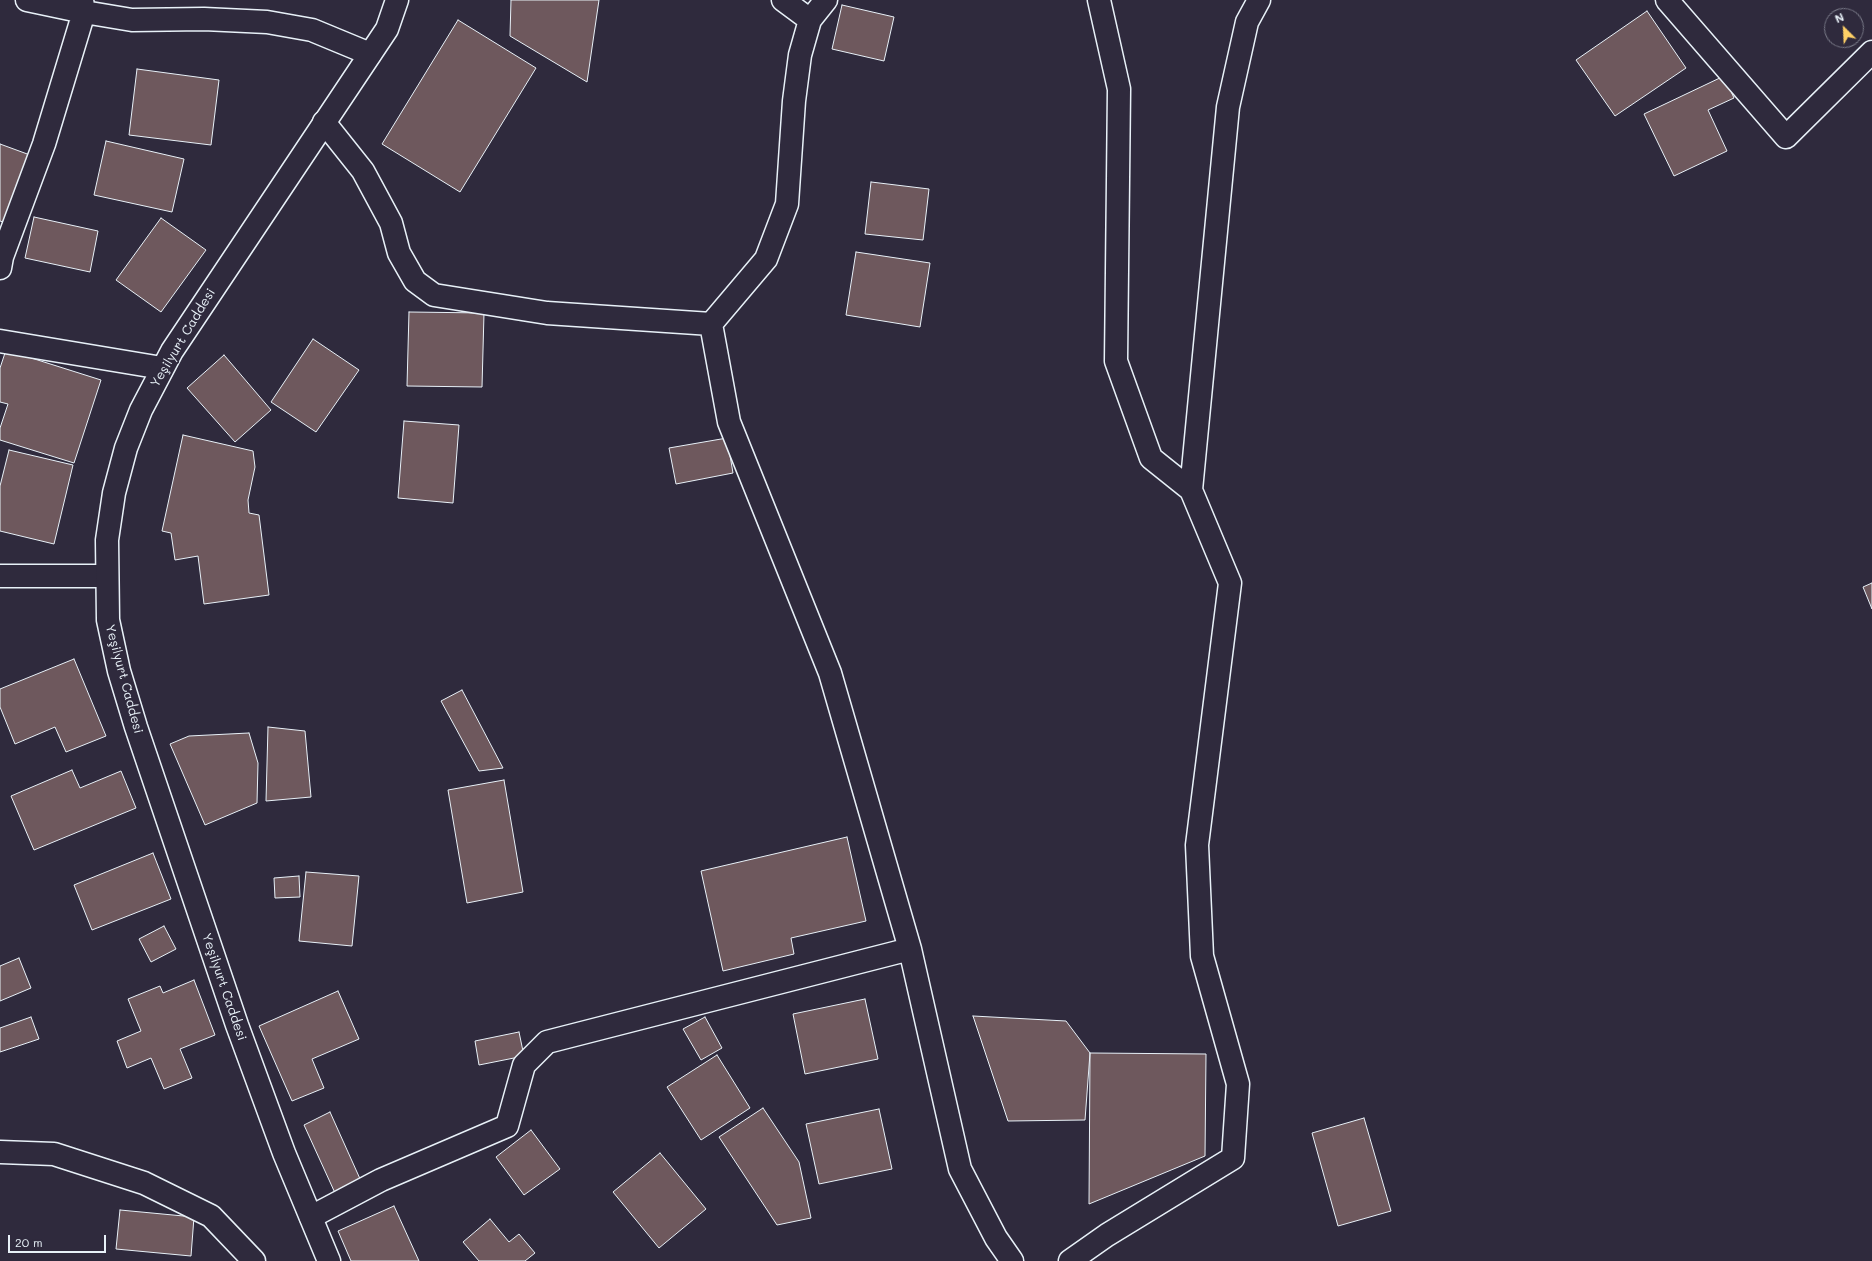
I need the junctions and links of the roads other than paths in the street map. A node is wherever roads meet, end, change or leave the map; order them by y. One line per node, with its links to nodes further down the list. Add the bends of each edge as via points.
1 (27, 0): 8 (street)
2 (397, 0): 11 (street, Yeşilyurt Caddesi, via 387,29)
3 (783, 0): 9 (street)
4 (826, 0): 9 (street)
5 (1099, 0): 17 (street, via 1119,90 1116,361 1151,458)
6 (1260, 0): 17 (street, via 1247,22 1228,107)
7 (1667, 0): 10 (street, via 1786,137)
8 (83, 6): 11 (street, via 132,20 204,19 267,22 312,30); 13 (street, via 44,144)
9 (810, 20): 14 (street, via 800,55 794,101 787,204 766,259)
10 (1872, 52)
11 (370, 54): 12 (street, Yeşilyurt Caddesi)
12 (324, 122): 14 (street, via 363,171 391,223 399,253 415,281 434,295 547,313); 16 (street, Yeşilyurt Caddesi)
13 (0, 268)
14 (711, 324): 20 (street, via 729,422 830,673)
15 (0, 341): 16 (street)
16 (162, 368): 19 (street, Yeşilyurt Caddesi, via 126,448 113,501 107,540)
17 (1191, 490): 26 (street, via 1230,583 1196,845 1202,956 1238,1084 1233,1158)
18 (0, 576): 19 (street)
19 (106, 576): 22 (street, Yeşilyurt Caddesi, via 108,620 119,671 136,727 237,1025 284,1153)
20 (910, 949): 22 (street, via 547,1042 524,1065 507,1126 381,1180); 25 (street, via 960,1169 996,1238)
21 (0, 1152): 23 (street, via 54,1154 144,1183 211,1216)
22 (311, 1217): 24 (street, Yeşilyurt Caddesi)
23 (254, 1261)
24 (328, 1261)
25 (1012, 1261)
26 (1070, 1261)

